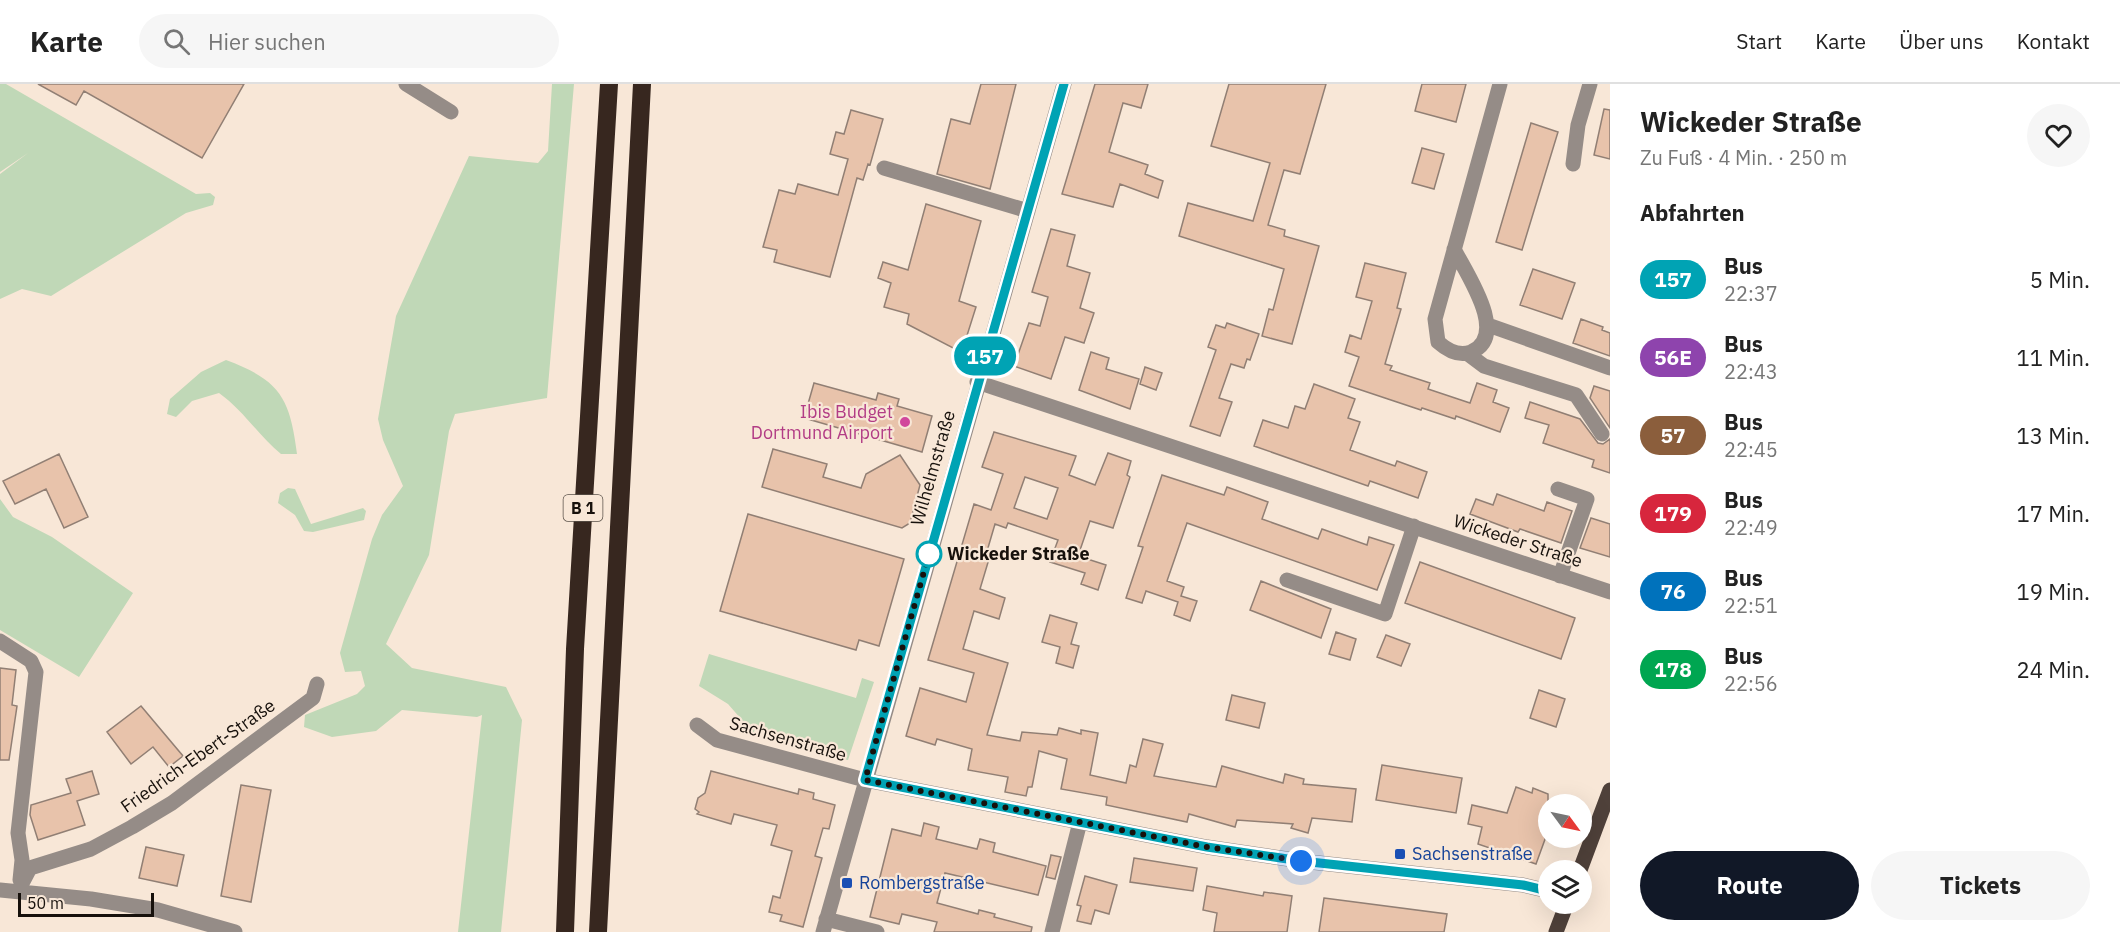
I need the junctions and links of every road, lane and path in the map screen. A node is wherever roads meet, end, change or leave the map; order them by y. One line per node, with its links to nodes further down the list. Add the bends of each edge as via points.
1 (406, 84): 7 (street)
2 (609, 84): 35 (highway, B 1, via 577,603)
3 (642, 84): 36 (highway, B 1)
4 (1064, 84): 10 (street, Wilhelmstraße)
5 (1500, 84): 11 (street)
6 (1590, 84): 8 (street, via 1578,125)
7 (451, 112)
8 (1574, 164)
9 (884, 168): 10 (street)
10 (1028, 211): 15 (street, Wilhelmstraße)
11 (1454, 249): 12 (street); 13 (street, via 1435,332 1445,348)
12 (1488, 325): 13 (street, via 1484,341); 14 (street)
13 (1468, 354): 16 (street, via 1484,366 1576,395)
14 (1610, 368)
15 (977, 382): 18 (street, Wickeder Straße); 25 (street, Wilhelmstraße)
16 (1602, 434)
17 (1558, 489): 19 (street, via 1587,499)
18 (1414, 526): 19 (street, Wickeder Straße); 20 (street, via 1385,614)
19 (1560, 576): 21 (street, Wickeder Straße)
20 (1287, 580)
21 (1610, 592)
22 (0, 641): 31 (street, via 31,661 36,672 18,833 22,860)
23 (318, 684): 31 (street, Friedrich-Ebert-Straße, via 313,698 172,803 91,849 30,868)
24 (697, 725): 25 (street, Sachsenstraße, via 717,740)
25 (865, 780): 27 (street, Sachsenstraße); 33 (street, Wilhelmstraße)
26 (1610, 790): 28 (main road)
27 (1080, 822): 29 (street, Sachsenstraße, via 1266,856); 38 (street)
28 (1584, 860)
29 (1538, 889)
30 (0, 890): 31 (street)
31 (18, 891): 34 (street, via 158,910)
32 (1564, 914): 39 (main road)
33 (824, 926): 37 (street)
34 (235, 932)
35 (565, 932)
36 (598, 932)
37 (877, 932)
38 (1052, 932)
39 (1557, 932)

